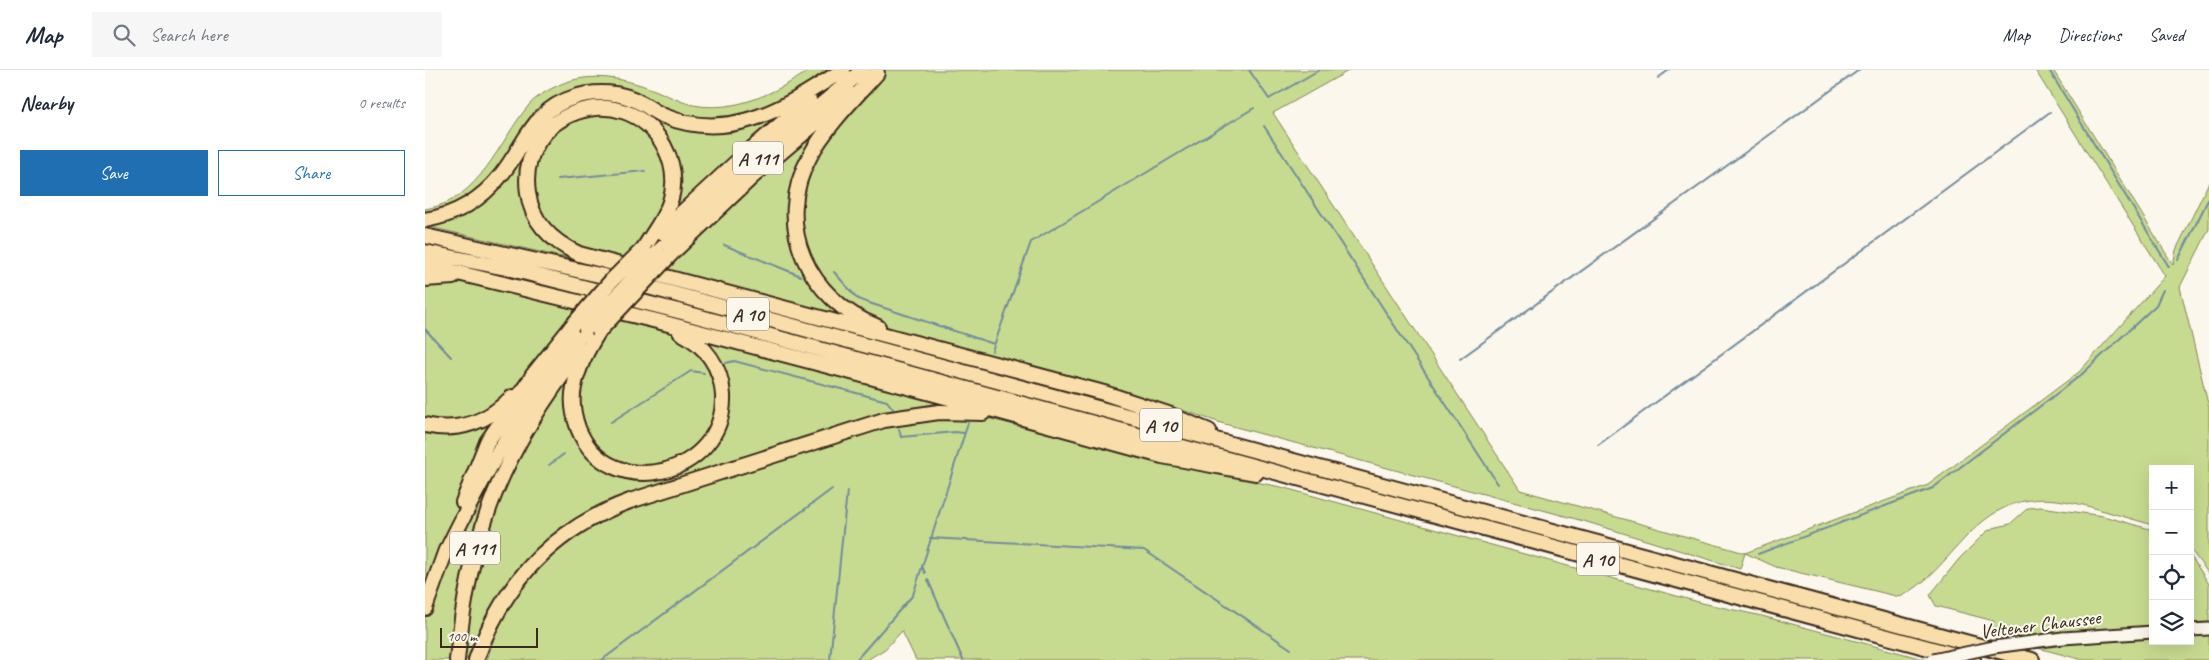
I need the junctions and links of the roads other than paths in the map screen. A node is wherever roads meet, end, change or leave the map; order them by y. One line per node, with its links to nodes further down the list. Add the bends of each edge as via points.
1 (843, 70): 3 (highway, via 775,112 749,121 719,125 703,125 665,116 620,95 574,97 540,118 526,134 502,174 474,201 448,214); 5 (highway)
2 (874, 71): 11 (highway, A 111, bridge, via 749,165); 12 (highway, via 825,134 805,167 795,207 799,244 815,279 841,307 875,326)
3 (425, 220)
4 (425, 236): 16 (highway, A 10, via 626,281)
5 (644, 248): 12 (highway, via 667,211 673,190 670,160 659,137 636,118 615,110 586,109 557,121 533,150 526,182 536,218 548,235 564,247 579,254); 13 (highway, bridge, via 612,280)
6 (425, 252): 17 (highway, A 10, via 511,269 648,303)
7 (425, 265): 9 (highway)
8 (425, 279): 9 (highway, via 445,276)
9 (526, 289): 10 (highway)
10 (657, 321): 11 (highway, via 689,336 707,352 720,377 723,398 717,426 706,445 686,462 657,473 634,472 609,462 594,451 580,431 573,404 574,385); 15 (highway)
11 (593, 330): 18 (highway, A 111, via 548,375 473,496); 23 (highway, A 111, via 517,443 489,506 468,576)
12 (962, 355): 16 (highway, via 1152,408)
13 (537, 370): 14 (highway, via 503,407 487,418 456,427); 18 (highway, via 487,442)
14 (425, 425)
15 (1071, 432): 17 (highway, via 1178,460); 24 (highway, via 974,412 939,412 891,418 613,507 567,533 530,566 497,610)
16 (1253, 450): 27 (highway, A 10)
17 (1316, 482): 26 (highway, A 10)
18 (443, 558): 19 (highway, A 111)
19 (425, 608)
20 (2209, 629): 21 (main road)
21 (2194, 630)
22 (2149, 632): 25 (main road, Veltener Chaussee, bridge, via 2063,638 1994,647)
23 (457, 660)
24 (476, 660)
25 (1933, 660)
26 (1973, 660)
27 (2032, 660)

